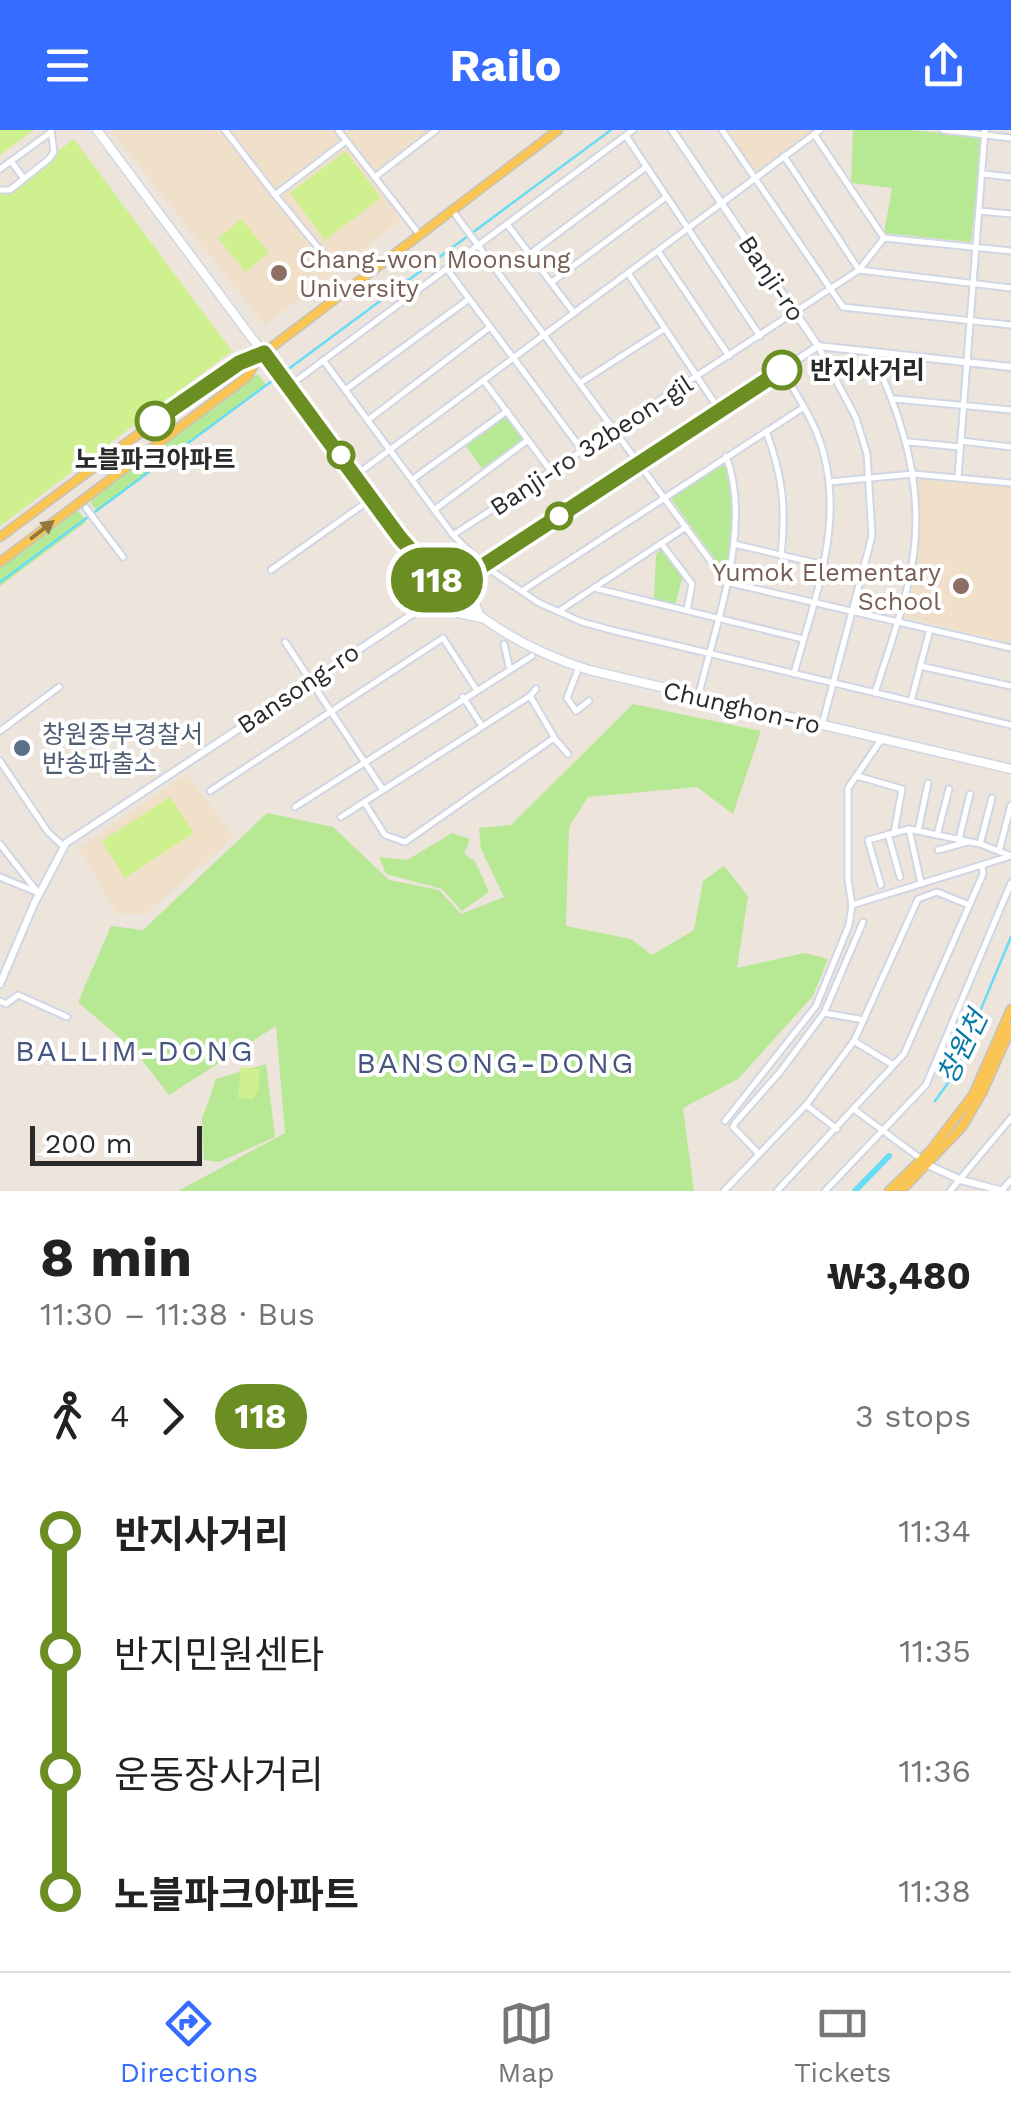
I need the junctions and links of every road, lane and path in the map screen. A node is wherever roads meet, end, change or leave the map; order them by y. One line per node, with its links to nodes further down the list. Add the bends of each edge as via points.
1 (97, 130): 60 (main road)
2 (225, 130): 26 (street)
3 (338, 130): 15 (street)
4 (436, 130): 22 (street)
5 (558, 130): 29 (main road)
6 (633, 130): 13 (street)
7 (672, 130): 28 (street, Banji-ro)
8 (722, 130): 23 (street)
9 (943, 130): 12 (street)
10 (52, 131): 17 (street); 24 (street, via 54,152)
11 (817, 132): 16 (street); 35 (street)
12 (985, 132): 14 (street); 20 (street)
13 (626, 136): 18 (street); 32 (street)
14 (1011, 138)
15 (346, 140): 22 (street); 26 (street)
16 (784, 156): 23 (street); 43 (street)
17 (11, 161): 19 (street); 24 (street)
18 (646, 167): 27 (street); 40 (street)
19 (0, 169)
20 (983, 174): 21 (street); 30 (street)
21 (1011, 177)
22 (375, 178): 34 (street)
23 (755, 178): 28 (street); 48 (street)
24 (24, 179): 25 (street)
25 (0, 190)
26 (275, 195): 41 (street)
27 (666, 197): 33 (street); 45 (street)
28 (721, 204): 33 (street); 51 (street, Banji-ro)
29 (452, 210): 34 (main road); 36 (street)
30 (980, 211): 31 (street); 37 (street)
31 (1011, 214)
32 (506, 224): 36 (street); 40 (street)
33 (687, 229): 39 (street); 57 (street)
34 (420, 235): 60 (main road)
35 (884, 238): 37 (street); 43 (street)
36 (477, 246): 42 (street); 56 (street)
37 (976, 246): 38 (street); 46 (street)
38 (1011, 250)
39 (658, 251): 44 (street); 61 (street)
40 (530, 254): 45 (street)
41 (330, 262)
42 (447, 269): 49 (street); 63 (street)
43 (860, 270): 46 (street); 48 (street, Banji-ro 32beon-gil)
44 (628, 273): 50 (street); 55 (street)
45 (552, 282): 50 (street)
46 (974, 284): 47 (street); 52 (street)
47 (1011, 288)
48 (829, 290): 51 (street, Banji-ro 32beon-gil); 52 (street, via 843,307)
49 (469, 298): 54 (street); 71 (street)
50 (574, 313): 56 (street)
51 (796, 313): 57 (street, Banji-ro 32beon-gil); 58 (street, Banji-ro)
52 (970, 320): 53 (street); 64 (street)
53 (1011, 325)
54 (490, 327): 62 (street); 78 (street)
55 (664, 329): 67 (street); 69 (street)
56 (544, 336): 62 (street); 69 (street)
57 (760, 336): 61 (street, Banji-ro 32beon-gil)
58 (818, 346): 59 (street); 66 (street, Bansong-ro); 93 (street, Banji-ro, via 856,418)
59 (871, 352): 64 (street); 72 (street)
60 (261, 355): 70 (main road, Chunghon-ro); 97 (main road, via 248,376); 105 (main road, via 175,406)
61 (729, 356): 67 (street, Banji-ro 32beon-gil)
62 (513, 358): 68 (street); 86 (street)
63 (323, 360): 70 (street); 71 (street)
64 (967, 362): 65 (street); 73 (street)
65 (1011, 367)
66 (782, 370): 74 (street); 77 (street, Bansong-ro)
67 (697, 378): 77 (street); 79 (street, Banji-ro 32beon-gil)
68 (484, 380): 76 (street); 85 (street)
69 (580, 383): 79 (street)
70 (287, 385): 91 (main road, Chunghon-ro)
71 (346, 390): 78 (street)
72 (894, 399): 73 (street); 82 (street)
73 (964, 404): 75 (street); 83 (street)
74 (804, 408): 80 (street); 95 (street)
75 (1011, 410)
76 (508, 411): 81 (street); 94 (street)
77 (720, 411): 88 (street, Bansong-ro)
78 (368, 420): 85 (street)
79 (613, 428): 86 (street, Banji-ro 32beon-gil); 88 (street)
80 (766, 431): 87 (street); 108 (street, via 781,471)
81 (528, 440): 89 (street); 102 (street)
82 (907, 442): 83 (street); 90 (street)
83 (961, 444): 84 (street); 92 (street)
84 (1011, 447)
85 (390, 450): 91 (street); 94 (street)
86 (582, 450): 89 (street, Banji-ro 32beon-gil)
87 (726, 456): 98 (street); 107 (street, via 738,506)
88 (639, 463): 98 (street); 111 (street, Bansong-ro)
89 (551, 471): 104 (street, Banji-ro 32beon-gil)
90 (913, 474): 92 (street); 93 (street); 126 (street, via 916,530)
91 (356, 475): 99 (main road, Chunghon-ro)
92 (958, 477): 96 (street)
93 (870, 478): 95 (street); 122 (street, Banji-ro, via 872,536)
94 (412, 480): 102 (street)
95 (829, 482): 112 (street)
96 (1011, 483)
97 (98, 486): 100 (main road); 101 (street)
98 (664, 497): 103 (street); 118 (street)
99 (372, 498): 113 (street); 117 (main road, Chunghon-ro)
100 (71, 507): 101 (street); 110 (main road, one-way to 100)
101 (86, 508): 109 (street)
102 (434, 510): 104 (street)
103 (686, 527): 106 (street); 115 (street)
104 (453, 534): 111 (street)
105 (0, 537)
106 (661, 543): 116 (street); 121 (street, via 692,584)
107 (734, 544): 108 (street); 115 (street)
108 (781, 556): 112 (street)
109 (123, 557)
110 (0, 562)
111 (484, 565): 114 (street, Bansong-ro); 118 (street)
112 (824, 565): 119 (street)
113 (272, 570)
114 (474, 572): 117 (street, Bansong-ro); 124 (main road, via 471,599)
115 (726, 582): 119 (street); 125 (street)
116 (594, 588): 121 (street); 123 (street)
117 (446, 590): 120 (street, Bansong-ro); 124 (main road, Chunghon-ro)
118 (520, 592): 123 (street)
119 (815, 602): 122 (street); 128 (street)
120 (417, 609): 124 (main road, Chunghon-ro); 138 (street, Bansong-ro)
121 (687, 610): 125 (street)
122 (852, 611): 126 (street); 139 (street, Banji-ro)
123 (558, 612): 132 (street)
124 (483, 618): 136 (main road, Chunghon-ro, via 546,656)
125 (717, 618): 128 (street); 132 (street)
126 (897, 622): 127 (street); 144 (street)
127 (930, 629): 131 (street); 134 (street)
128 (803, 638): 137 (street)
129 (285, 642): 138 (street)
130 (504, 644): 135 (street)
131 (1011, 648)
132 (709, 654): 137 (street); 147 (street)
133 (532, 656): 135 (street)
134 (920, 666): 140 (street); 149 (street)
135 (510, 667): 142 (street)
136 (579, 667): 147 (main road, Chunghon-ro); 148 (street, via 567,698 576,710)
137 (794, 674): 139 (street)
138 (311, 679): 150 (street); 182 (street, Bansong-ro)
139 (834, 683): 144 (street); 151 (street, Banji-ro)
140 (1011, 686)
141 (59, 687): 154 (street)
142 (476, 689): 146 (street); 150 (street, via 443,638)
143 (536, 689): 145 (street)
144 (875, 693): 149 (street)
145 (530, 696): 153 (street); 155 (street)
146 (463, 697): 153 (street); 159 (street)
147 (698, 697): 151 (main road, Chunghon-ro)
148 (589, 701)
149 (911, 701): 152 (street)
150 (332, 711): 159 (street); 167 (street)
151 (822, 725): 156 (main road, Chunghon-ro)
152 (1011, 725)
153 (482, 726): 166 (street)
154 (0, 730)
155 (554, 738): 157 (street); 170 (street, via 406,842 385,835)
156 (881, 740): 160 (main road, Chunghon-ro); 162 (street)
157 (568, 754)
158 (0, 761): 161 (street)
159 (364, 762): 166 (street); 172 (street)
160 (1011, 769)
161 (8, 772): 163 (street); 182 (street)
162 (856, 776): 176 (street, via 902,789); 194 (street, via 848,788)
163 (0, 778)
164 (928, 783): 175 (street)
165 (949, 789): 177 (street)
166 (383, 790): 170 (street)
167 (210, 792)
168 (970, 794): 178 (street)
169 (992, 798): 181 (street)
170 (364, 802): 173 (street)
171 (1011, 805): 184 (street)
172 (295, 807)
173 (341, 817)
174 (909, 829): 175 (street); 176 (street); 190 (street)
175 (918, 831): 177 (street)
176 (891, 834): 187 (street); 191 (street, via 868,840)
177 (937, 835): 178 (street)
178 (959, 839): 179 (street)
179 (970, 842): 181 (street); 183 (street)
180 (0, 844): 192 (street)
181 (980, 844): 184 (street)
182 (63, 846): 192 (street, Bansong-ro)
183 (938, 850)
184 (999, 851): 185 (street)
185 (1011, 856): 186 (street)
186 (982, 864): 190 (street); 193 (street)
187 (900, 876)
188 (0, 877): 192 (street)
189 (1011, 883): 210 (street, via 931,1078)
190 (921, 884): 194 (street)
191 (880, 885)
192 (39, 894): 196 (street, Bansong-ro)
193 (970, 904): 201 (street, via 938,892 918,899); 204 (street, via 904,1054)
194 (852, 905): 208 (street, via 816,1006)
195 (863, 922): 199 (street)
196 (0, 984)
197 (0, 1001): 200 (street, via 18,996)
198 (1011, 1009): 212 (main road, via 974,1095)
199 (824, 1013): 201 (street); 211 (street, via 734,1123)
200 (68, 1017)
201 (864, 1020): 203 (street)
202 (1011, 1028): 212 (main road, via 962,1127)
203 (854, 1041): 204 (street); 205 (street)
204 (893, 1065): 206 (street)
205 (806, 1105): 209 (street); 211 (street)
206 (855, 1110): 209 (street); 210 (street)
207 (1011, 1118): 213 (street)
208 (725, 1122)
209 (837, 1129): 216 (street)
210 (884, 1129): 212 (street); 217 (street)
211 (759, 1154): 215 (street)
212 (925, 1162): 213 (street); 218 (main road); 219 (main road)
213 (961, 1180): 220 (street); 221 (street)
214 (1011, 1180): 221 (street)
215 (724, 1191)
216 (776, 1191)
217 (825, 1191)
218 (889, 1191)
219 (901, 1191)
220 (950, 1191)
221 (1002, 1191)

